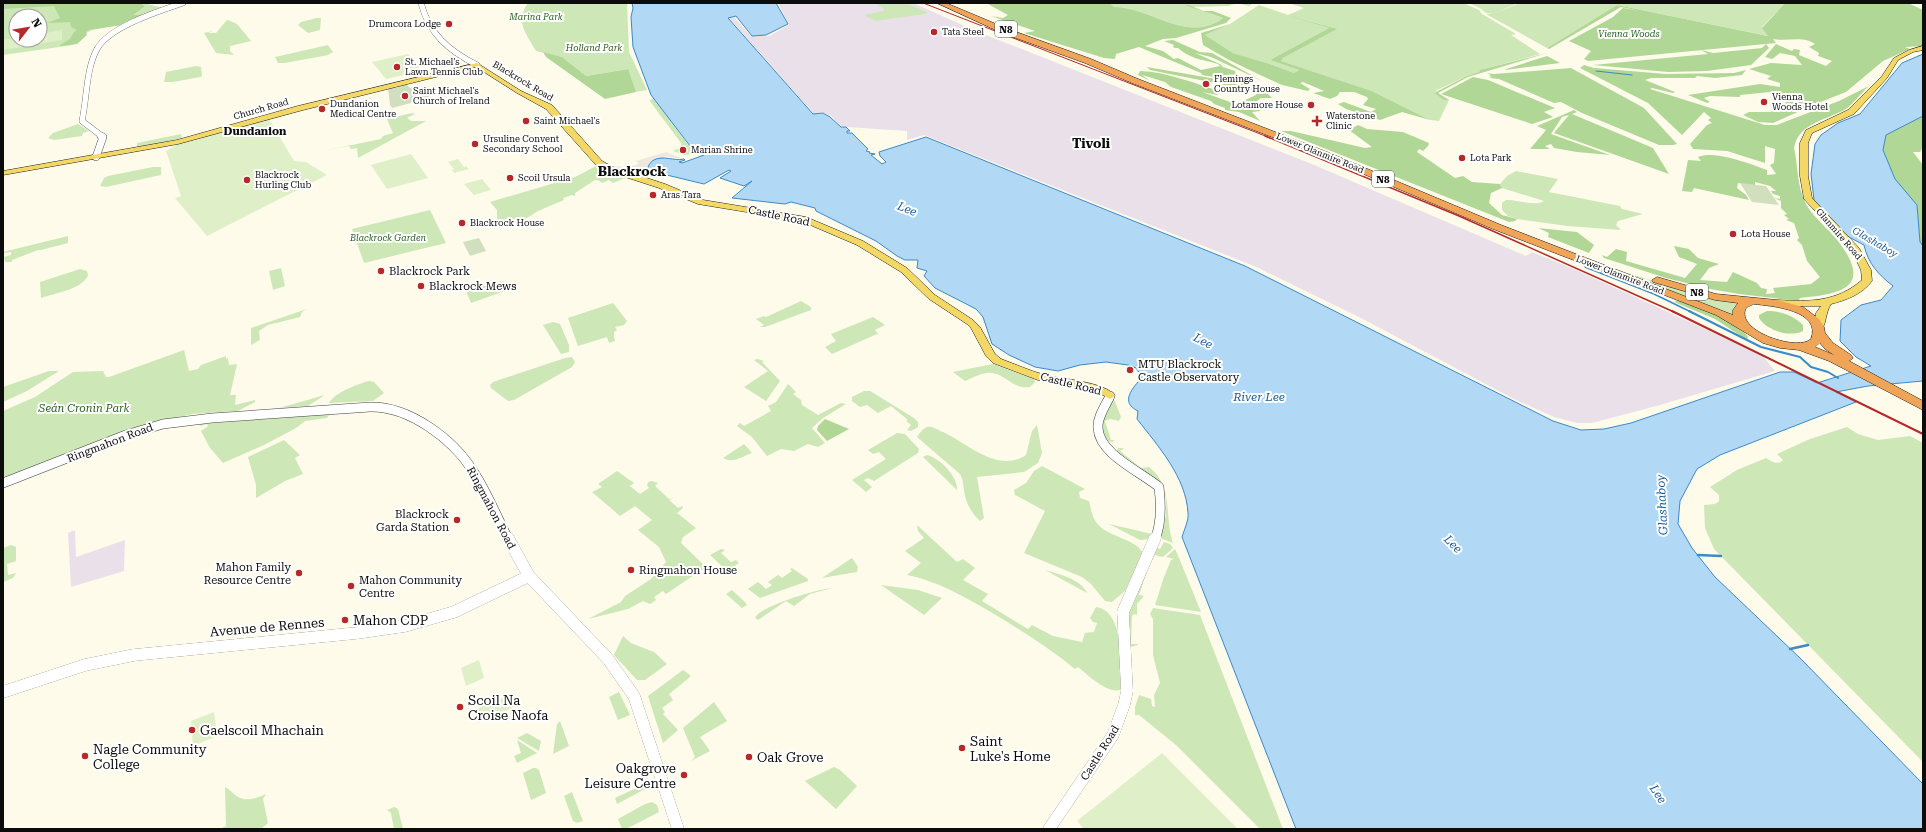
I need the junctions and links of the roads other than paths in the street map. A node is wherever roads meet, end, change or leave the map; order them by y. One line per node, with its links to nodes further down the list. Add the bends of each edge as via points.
1 (183, 3): 7 (street, via 130,24 98,46 82,121 103,138)
2 (421, 3): 6 (street, Blackrock Road, via 427,21 440,43 454,54)
3 (940, 3): 13 (highway, Lower Glanmire Road / N8, via 1005,31 1088,60 1135,81 1324,154 1497,227 1720,313)
4 (951, 3): 10 (highway, Lower Glanmire Road / N8, via 1008,29 1095,56 1155,85 1562,246 1701,294)
5 (1923, 48): 12 (main road, Glanmire Road, via 1896,59 1885,77 1851,112 1809,132 1804,143 1804,176 1808,199 1856,250 1866,270 1867,281 1860,289 1840,300)
6 (477, 65): 7 (main road, Church Road, via 294,110 178,142); 9 (main road, Blackrock Road, via 549,107 599,163)
7 (96, 157): 8 (main road, Church Road)
8 (3, 173)
9 (622, 174): 17 (main road, Castle Road, via 707,204 803,219 853,240 906,272 932,297 970,322 997,361 1042,378 1077,384 1105,392)
10 (1754, 301): 11 (highway, N8); 13 (highway, via 1746,302 1739,310 1739,321)
11 (1778, 303): 12 (main road, Glanmire Road); 14 (highway, N8, via 1812,318)
12 (1827, 303): 14 (main road, via 1821,313)
13 (1743, 325): 15 (highway, N8, via 1754,334 1778,344)
14 (1819, 330): 15 (highway, via 1816,341); 16 (highway, N8, via 1825,342)
15 (1802, 347): 16 (highway, N8)
16 (1861, 369): 18 (highway, N8); 19 (highway, N8)
17 (1110, 396): 24 (street, Castle Road, via 1099,424 1099,434 1113,453 1159,487 1160,525 1123,612 1126,691 1119,722 1113,736)
18 (1923, 397)
19 (1923, 406)
20 (3, 483): 21 (street, Ringmahon Road, via 126,435 169,423 257,414 360,407 383,408 414,417 466,460)
21 (529, 576): 22 (street, Avenue de Rennes, via 454,612 405,626 134,655 85,665); 23 (street, Ringmahon Road, via 608,659 634,696)
22 (3, 692)
23 (678, 829)
24 (1049, 829)

